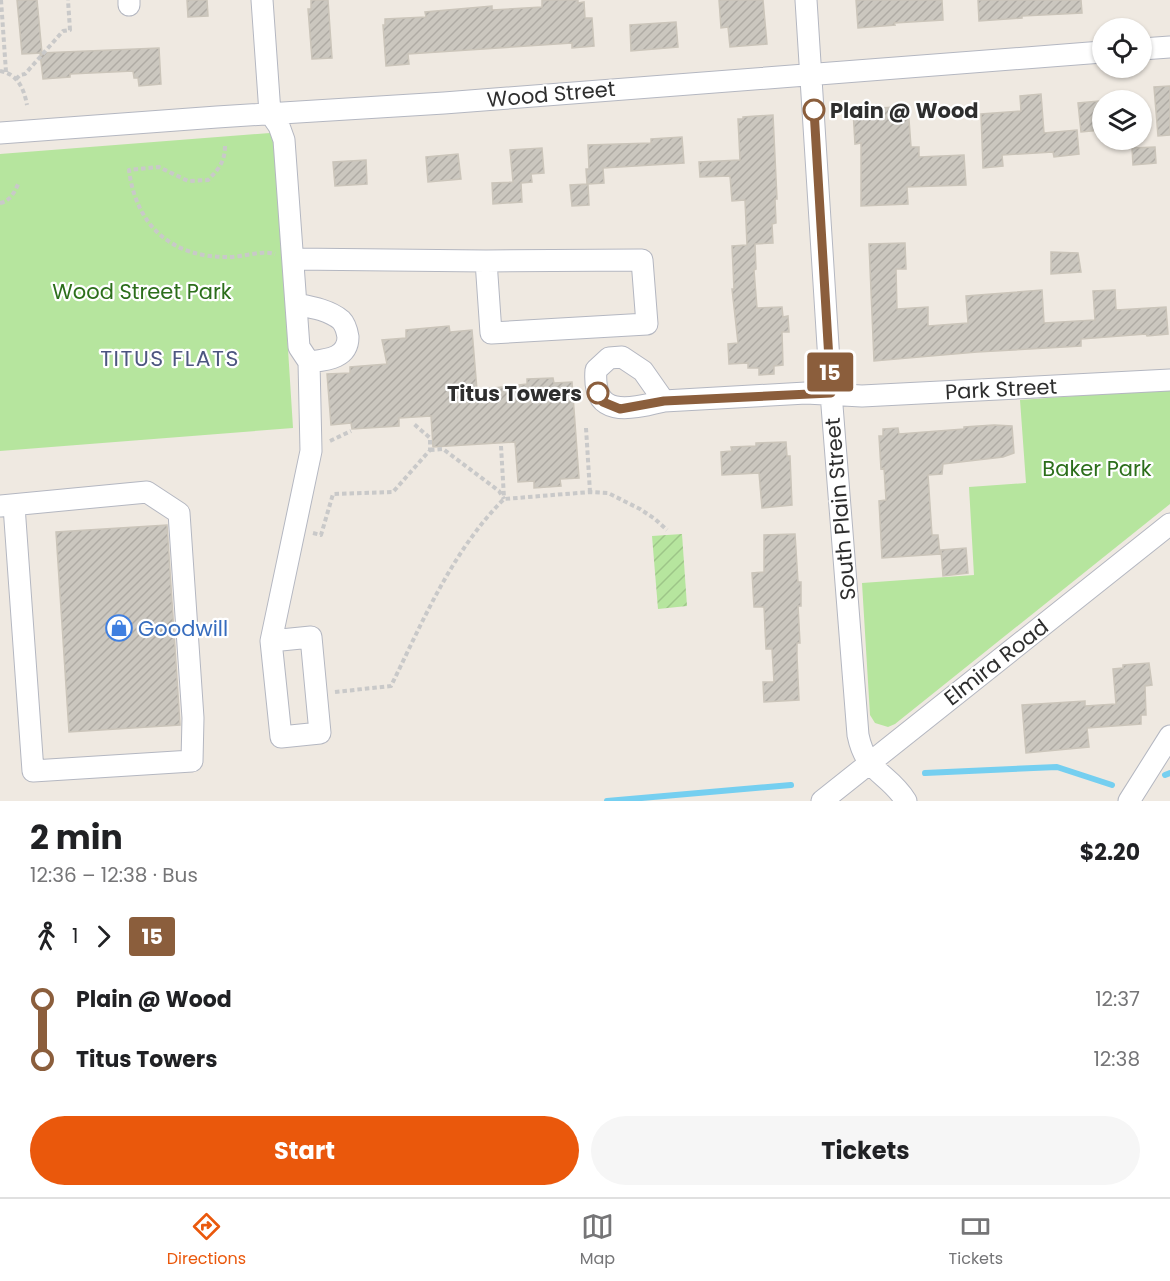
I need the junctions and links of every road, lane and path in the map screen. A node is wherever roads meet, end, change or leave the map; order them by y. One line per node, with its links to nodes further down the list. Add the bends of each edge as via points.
1 (1, 0): 9 (path)
2 (68, 0): 11 (path, via 70,30 63,31)
3 (262, 0): 13 (street)
4 (806, 0): 10 (street, South Plain Street)
5 (1170, 47): 6 (street)
6 (1152, 48)
7 (1092, 53): 10 (street, Wood Street)
8 (0, 71): 9 (path)
9 (6, 72): 11 (path)
10 (812, 74): 13 (street, Wood Street); 25 (street, South Plain Street)
11 (16, 79): 12 (path, via 24,89)
12 (27, 105)
13 (270, 113): 14 (street, Wood Street); 18 (street, via 284,140)
14 (0, 134)
15 (225, 146): 18 (path, via 220,168 208,180 188,181 159,167 129,170 139,209 151,226 184,250 210,257 270,253)
16 (19, 182): 17 (path, via 13,195)
17 (0, 203)
18 (293, 259): 19 (street); 20 (street)
19 (486, 261): 21 (street, via 491,333); 21 (street, via 642,260 647,324)
20 (296, 303): 23 (street, via 299,347); 23 (street, via 343,322 347,333 348,343 337,357)
21 (620, 326): 22 (street)
22 (622, 357): 26 (street, via 643,371); 26 (street, Park Street, via 609,358 596,370 594,386 603,402 620,409)
23 (309, 362): 35 (street, via 311,451)
24 (1170, 380): 25 (street, Park Street, via 874,395)
25 (831, 393): 26 (street, Park Street); 41 (street, South Plain Street, via 858,735)
26 (664, 401)
27 (414, 424): 30 (path, via 430,438)
28 (586, 428): 31 (path)
29 (501, 446): 32 (path)
30 (430, 450): 32 (path, via 442,449 499,491); 35 (path, via 393,492 333,494 321,535)
31 (591, 492): 32 (path); 36 (path, via 608,493 640,508)
32 (504, 499): 38 (path, via 483,519 456,559 391,686)
33 (7, 506): 33 (street, via 33,771 192,761 193,717 179,513 147,492)
34 (1170, 524): 41 (street, Elmira Road)
35 (294, 528): 37 (street)
36 (667, 530)
37 (271, 641): 38 (street, via 310,637); 38 (street, via 281,737 320,733)
38 (316, 694)
39 (1170, 736): 40 (street)
40 (1161, 759): 44 (street)
41 (868, 764): 42 (street, Elmira Road); 43 (street)
42 (823, 801)
43 (912, 801)
44 (1129, 801)

